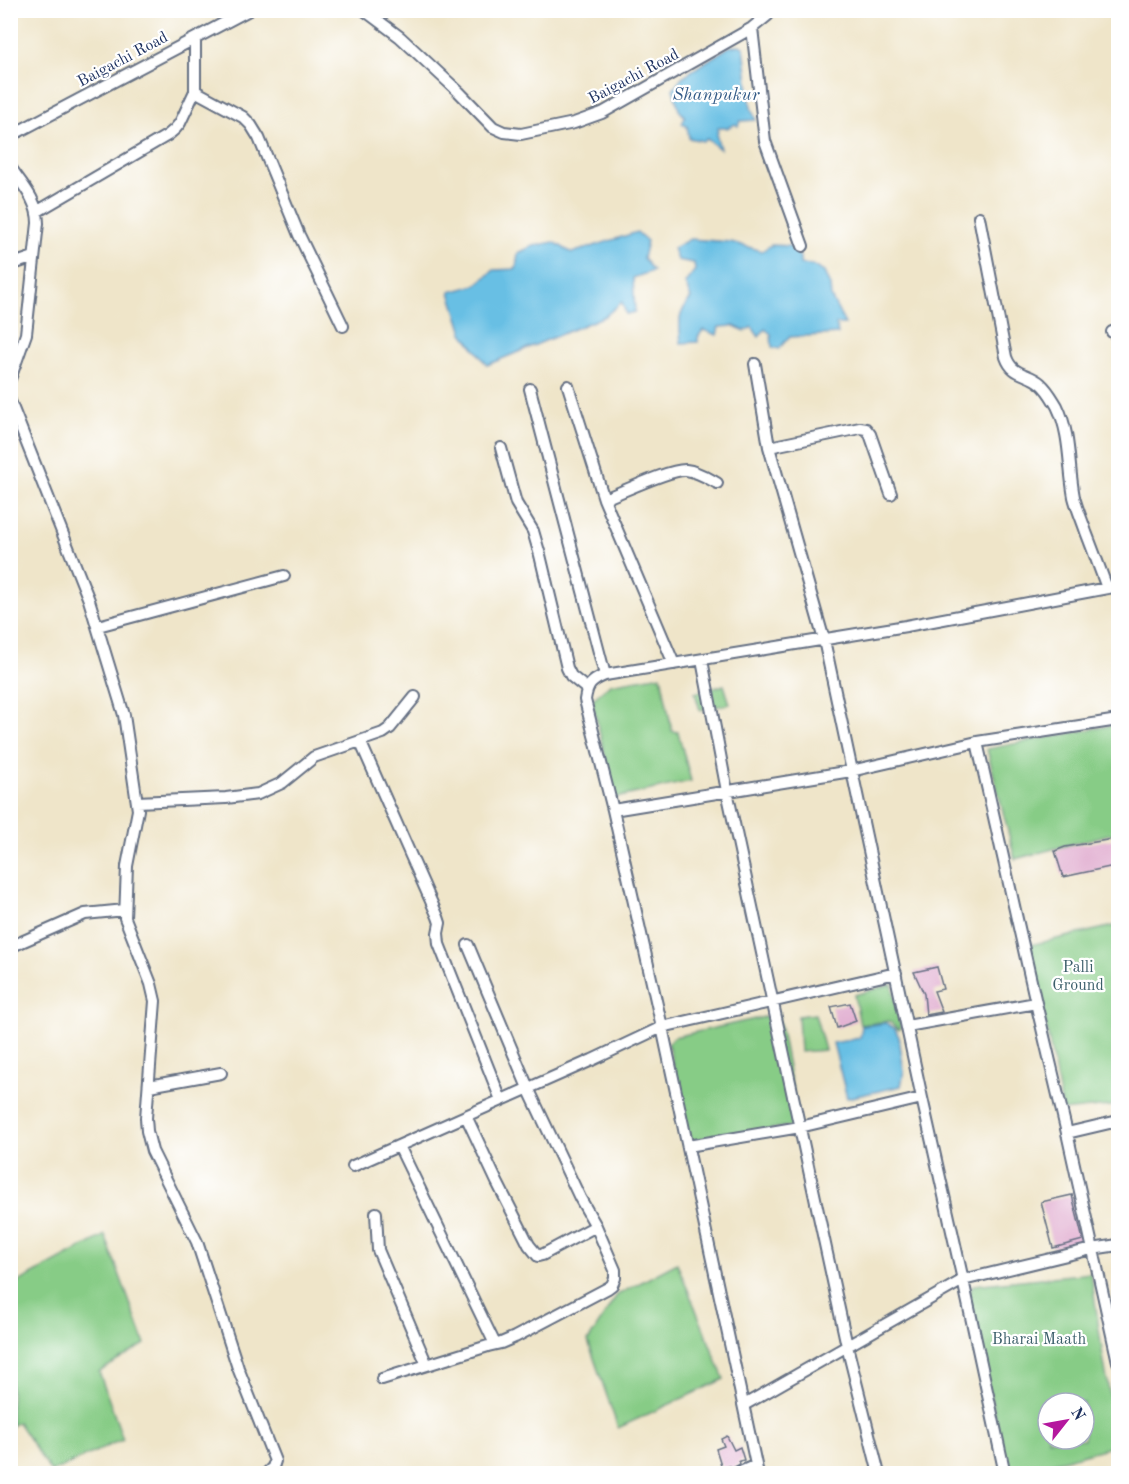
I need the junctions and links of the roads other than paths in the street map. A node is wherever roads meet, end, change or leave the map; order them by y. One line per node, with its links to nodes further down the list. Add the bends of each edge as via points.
1 (249, 10): 5 (street, Baigachi Road)
2 (364, 10): 4 (street, Baigachi Road, via 400,38 493,127 521,134 602,113)
3 (770, 10): 4 (street, Baigachi Road)
4 (752, 28): 11 (street, via 765,141)
5 (195, 39): 6 (street); 7 (street, Baigachi Road)
6 (195, 91): 9 (street, via 180,123 168,135); 14 (street, via 251,125)
7 (10, 136)
8 (10, 167): 9 (street)
9 (38, 211): 12 (street)
10 (979, 217): 27 (street, via 1008,363 1039,382 1058,408 1066,433 1078,511)
11 (802, 246)
12 (34, 257): 13 (street); 16 (street, via 26,334)
13 (10, 265)
14 (343, 326)
15 (755, 364): 20 (street)
16 (10, 379)
17 (568, 386): 24 (street)
18 (530, 389): 32 (street)
19 (10, 401): 28 (street)
20 (769, 447): 23 (street, via 866,429); 29 (street)
21 (501, 448): 33 (street, via 516,503 533,531 567,668)
22 (717, 483): 24 (street, via 687,470 673,471)
23 (891, 494)
24 (604, 499): 31 (street)
25 (284, 576): 28 (street)
26 (1119, 586): 27 (street)
27 (1107, 588): 29 (street)
28 (98, 626): 40 (street, via 124,715)
29 (824, 640): 30 (street); 38 (street)
30 (702, 660): 31 (street); 39 (street)
31 (674, 664): 32 (street)
32 (605, 675): 33 (street, via 594,679)
33 (587, 689): 41 (street, via 585,700)
34 (415, 697): 36 (street, via 390,728)
35 (1119, 720): 37 (street)
36 (360, 741): 40 (street, via 314,757 282,783 258,794); 54 (street, via 438,917 439,944)
37 (976, 742): 38 (street); 47 (street)
38 (851, 771): 39 (street); 45 (street)
39 (727, 791): 41 (street); 46 (street)
40 (137, 802): 42 (street)
41 (613, 810): 49 (street)
42 (125, 910): 44 (street, via 85,914); 51 (street, via 126,924 155,1001)
43 (468, 945): 52 (street)
44 (10, 947)
45 (896, 973): 46 (street); 48 (street)
46 (773, 1002): 49 (street); 57 (street)
47 (1036, 1003): 48 (street); 58 (street)
48 (907, 1026): 53 (street)
49 (662, 1027): 52 (street); 60 (street)
50 (220, 1073): 51 (street)
51 (149, 1086): 75 (street, via 146,1118 152,1151 197,1242 238,1368 275,1461)
52 (528, 1088): 54 (street); 63 (street)
53 (922, 1098): 57 (street); 66 (street)
54 (501, 1101): 55 (street)
55 (466, 1116): 59 (street); 63 (street, via 538,1256)
56 (1119, 1121): 58 (street)
57 (800, 1127): 60 (street); 68 (street)
58 (1067, 1133): 65 (street)
59 (399, 1146): 61 (street); 67 (street)
60 (688, 1146): 73 (street)
61 (353, 1166)
62 (376, 1214): 71 (street, via 378,1250)
63 (596, 1226): 67 (street, via 615,1270 612,1285)
64 (1119, 1245): 65 (street)
65 (1092, 1249): 66 (street); 69 (street)
66 (963, 1280): 68 (street); 78 (street)
67 (495, 1344): 71 (street)
68 (847, 1346): 73 (street); 77 (street)
69 (1117, 1348): 70 (street)
70 (1119, 1362)
71 (427, 1365): 72 (street)
72 (382, 1379)
73 (744, 1405): 74 (street)
74 (757, 1469): 76 (street)
75 (266, 1473)
76 (736, 1473)
77 (879, 1473)
78 (1005, 1473)

